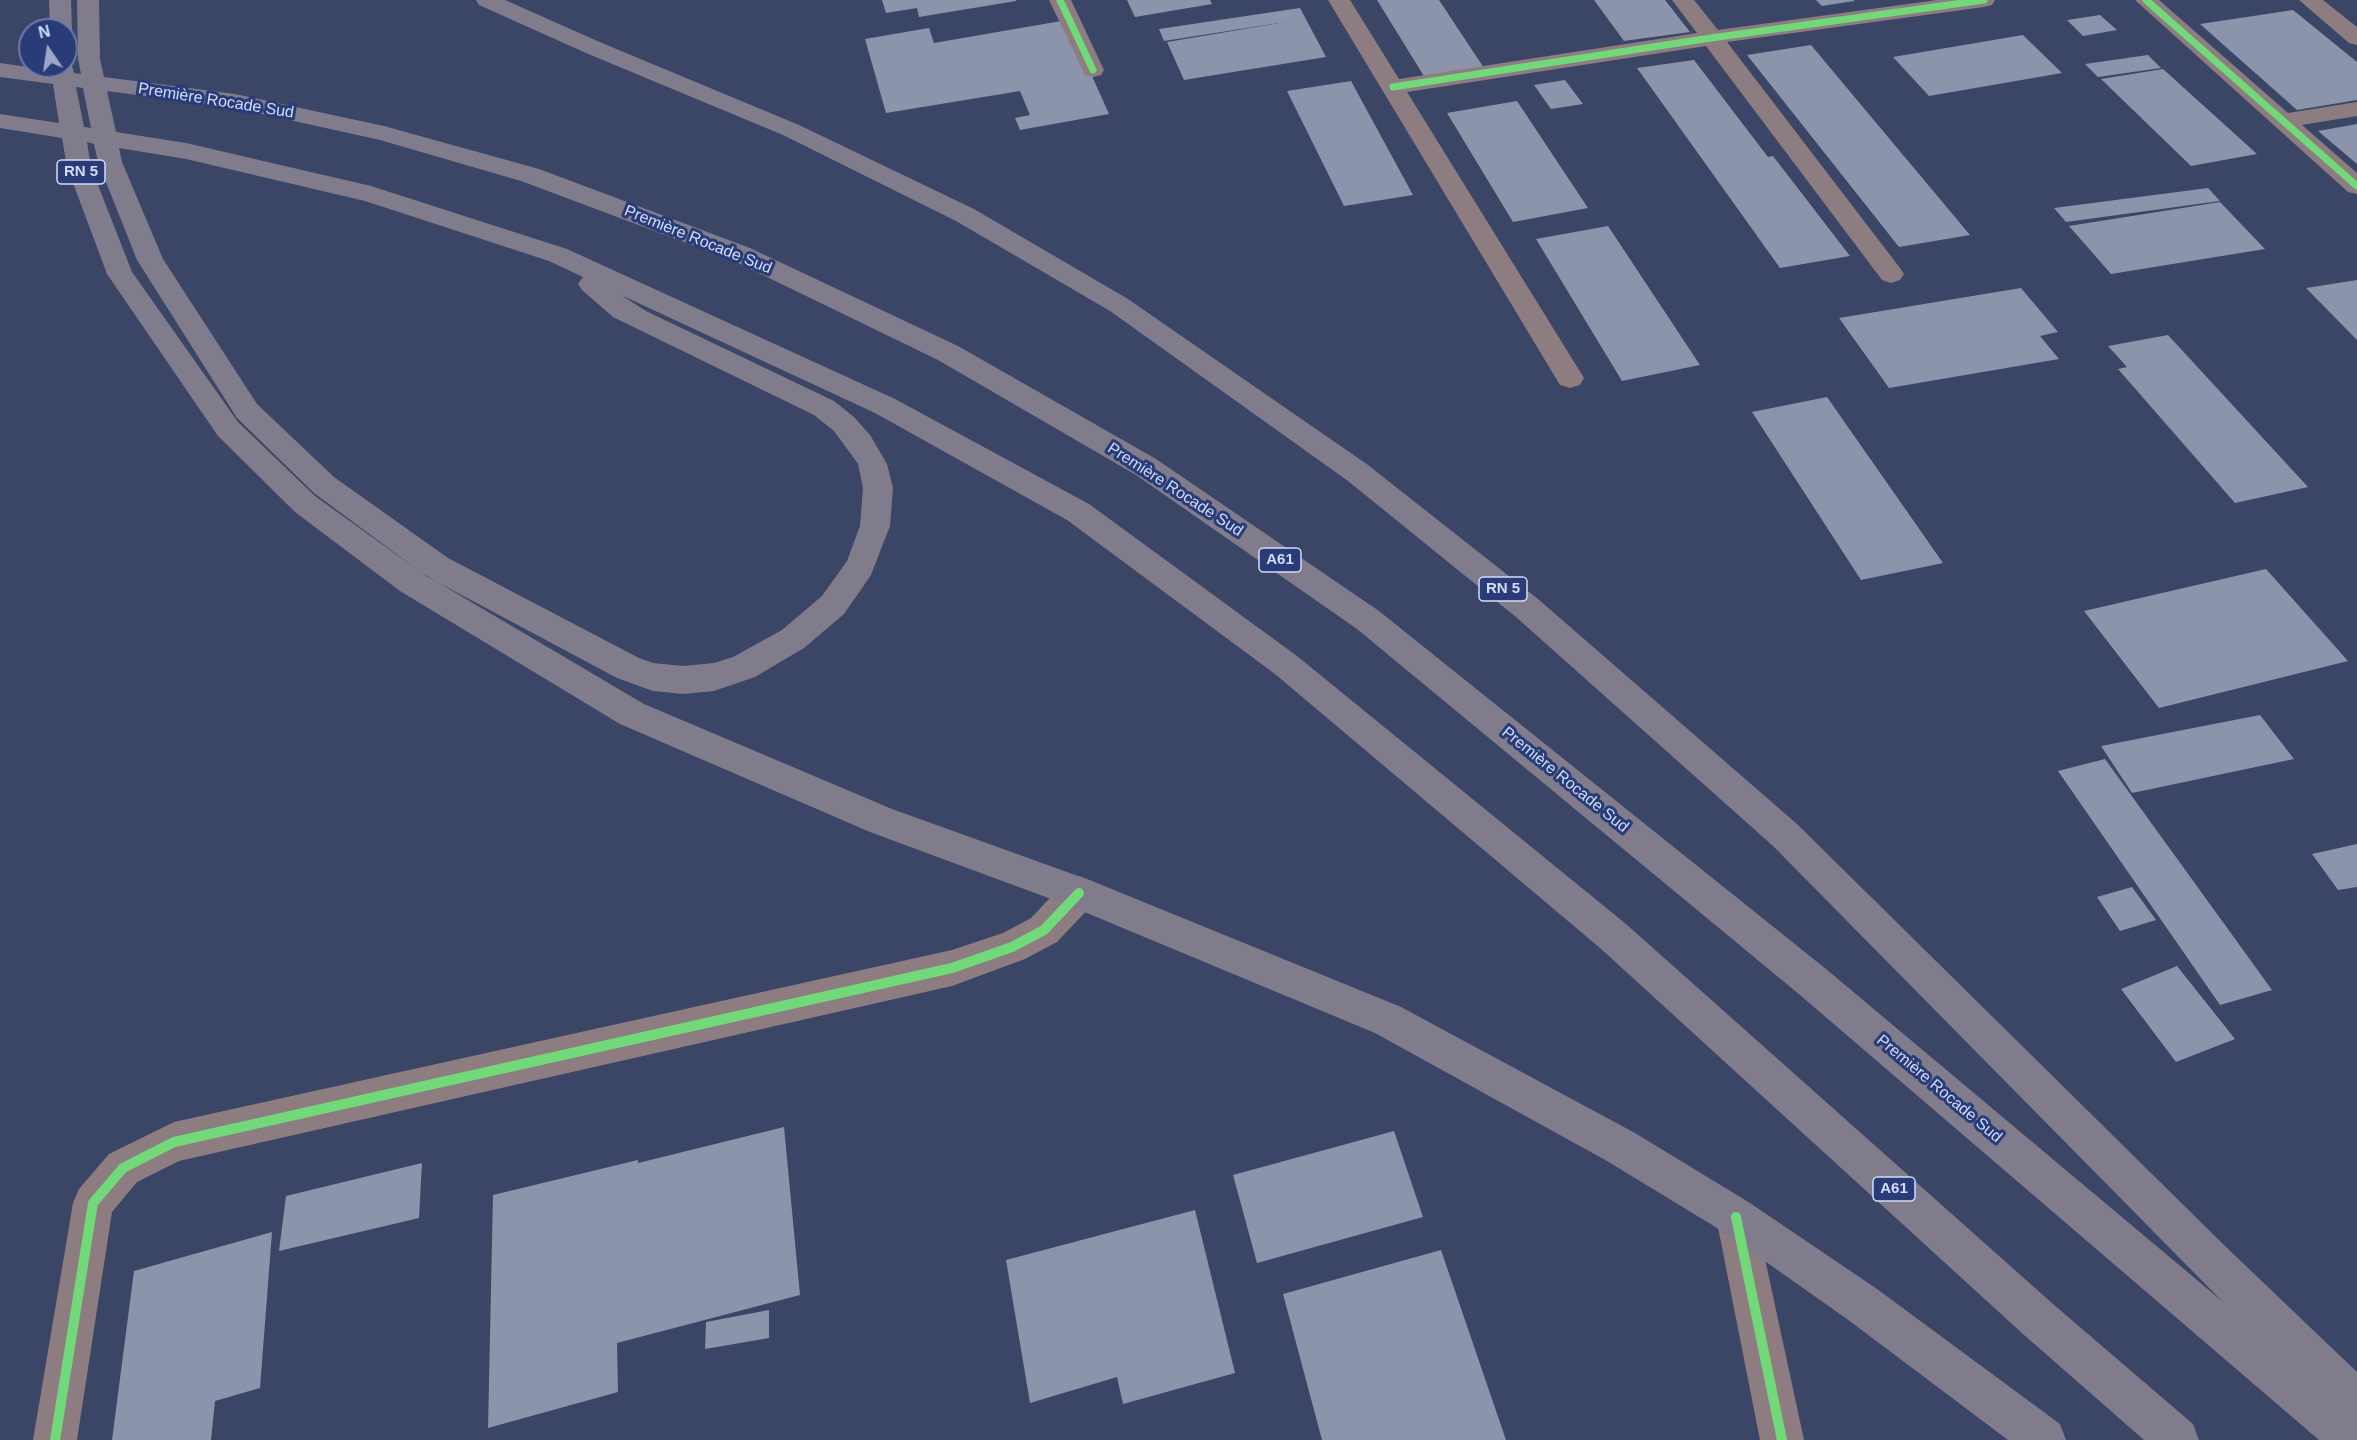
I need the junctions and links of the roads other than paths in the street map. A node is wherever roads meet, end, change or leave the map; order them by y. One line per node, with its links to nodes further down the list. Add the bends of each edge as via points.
1 (60, 0): 10 (highway)
2 (88, 0): 22 (highway, via 88,59)
3 (486, 0): 27 (highway, RN 5, via 792,130 965,215 1119,305 1358,473 1527,608 1785,835 2209,1260)
4 (1060, 0): 14 (street)
5 (1339, 0): 16 (street)
6 (1683, 0): 11 (street)
7 (1984, 0): 11 (street)
8 (2146, 0): 19 (street)
9 (2310, 0): 12 (street)
10 (60, 18)
11 (1711, 38): 16 (street); 23 (street)
12 (2357, 38)
13 (0, 70): 32 (highway, Première Rocade Sud / A61, via 235,100 384,132 530,175 741,254 948,353 1125,455 1368,620 1813,982)
14 (1093, 70)
15 (63, 78): 22 (highway, RN 5, via 79,167)
16 (1393, 87): 24 (street)
17 (2357, 109): 19 (street)
18 (0, 121): 21 (highway, A61, via 186,152 371,194)
19 (2283, 121): 20 (street)
20 (2357, 186)
21 (558, 255): 22 (highway, via 629,314 824,408 855,436 872,464 878,488 875,526 860,566 833,605 793,639 744,667 714,677 653,677 628,668 437,567 324,484 247,411); 31 (highway, A61, via 885,406 1078,512 1286,665 1613,936)
22 (135, 267): 25 (highway, RN 5, via 228,429 305,504 411,582 632,714 882,821)
23 (1891, 274)
24 (1570, 378)
25 (1079, 893): 26 (highway, RN 5, via 1388,1020 1621,1147); 28 (street, via 1044,930 1012,947 952,968 174,1142 123,1168 93,1203)
26 (1736, 1217): 29 (street); 30 (highway, RN 5, via 1862,1304)
27 (2357, 1402)
28 (55, 1440)
29 (1782, 1440)
30 (2044, 1440)
31 (2177, 1440)
32 (2353, 1440)

